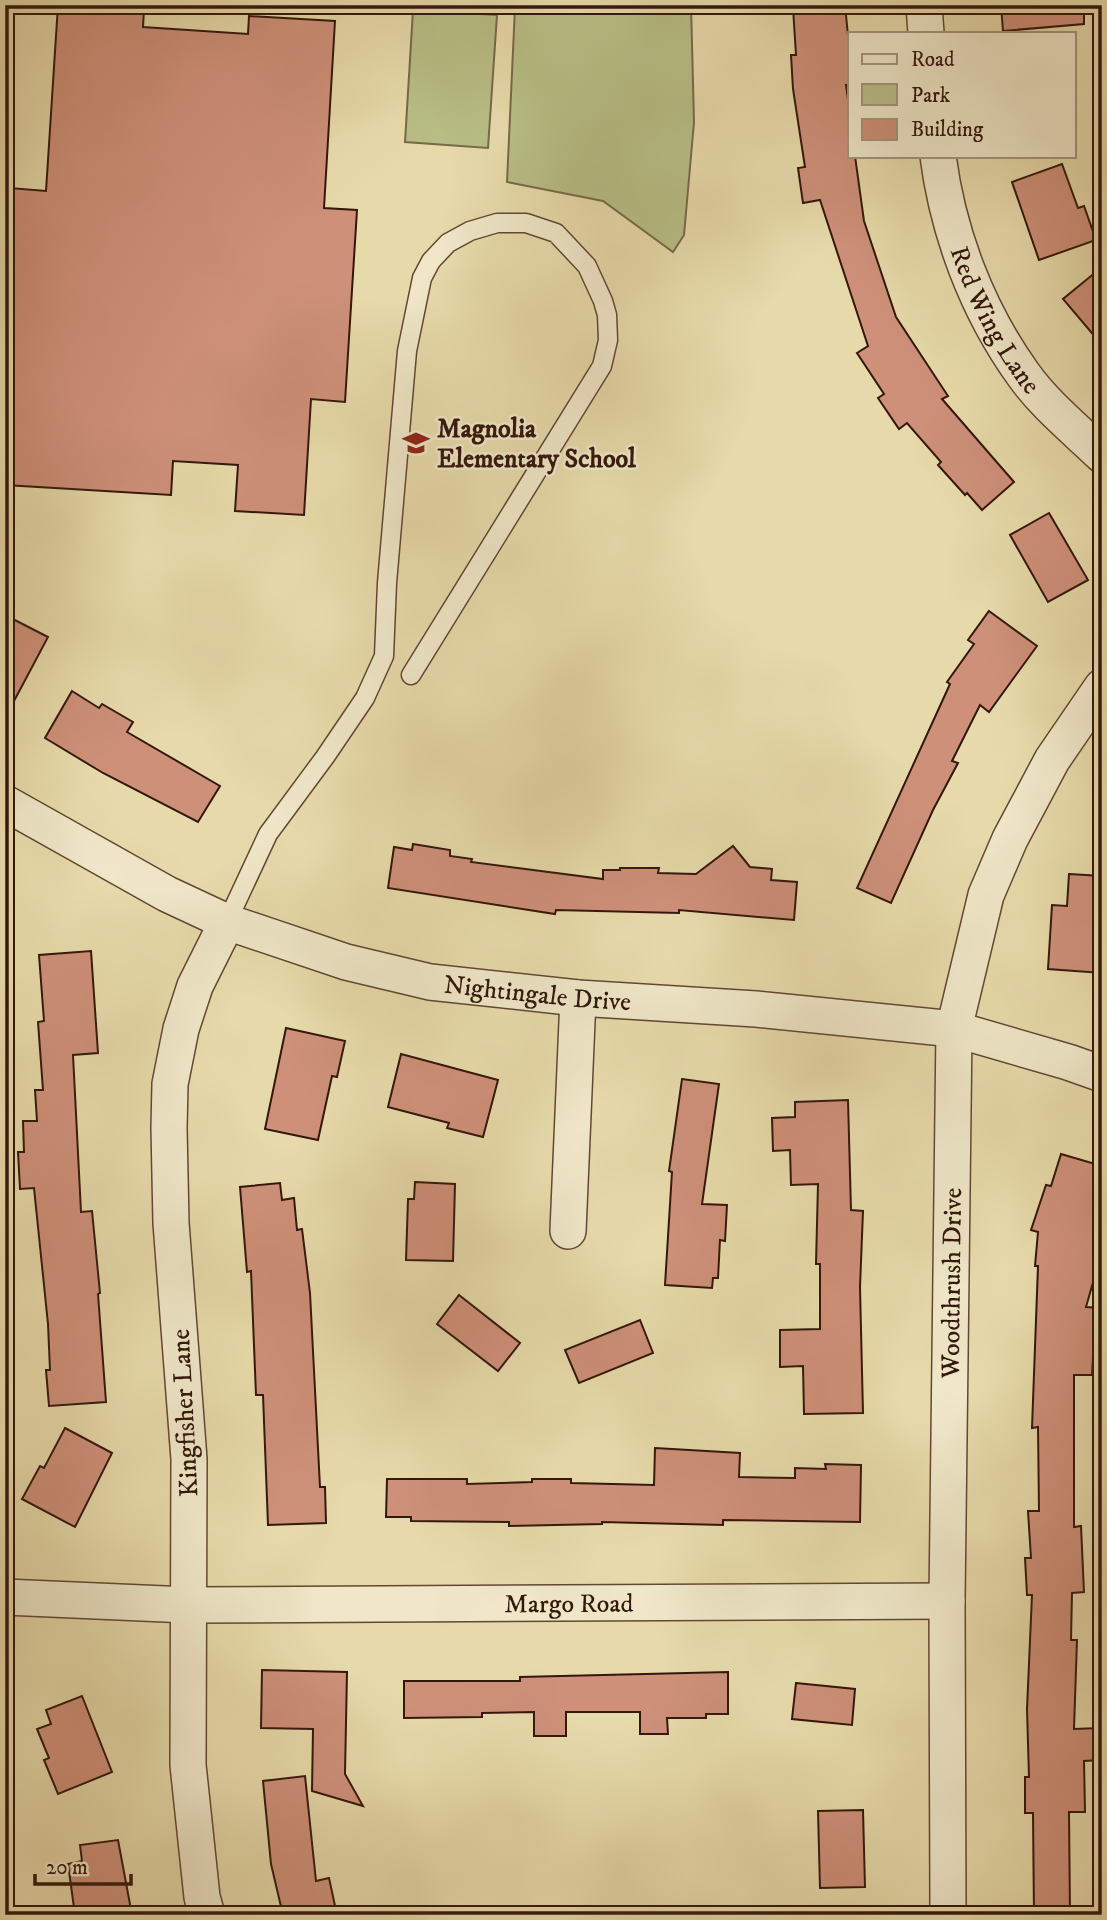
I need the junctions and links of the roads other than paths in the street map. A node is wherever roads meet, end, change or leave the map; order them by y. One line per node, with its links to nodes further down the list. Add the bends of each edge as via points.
1 (924, 5): 2 (street)
2 (926, 32)
3 (938, 158): 4 (street, Red Wing Lane, via 957,244 996,332 1024,376)
4 (1102, 454)
5 (411, 675): 8 (lane, via 602,366 607,315 595,281 556,233 526,223 497,223 470,231 448,243 422,278 407,351 384,656 365,698 268,834)
6 (1102, 687): 10 (street, Woodthrush Drive, via 1052,760 1010,839 971,952)
7 (5, 803): 8 (street, Nightingale Drive, via 167,894)
8 (227, 922): 9 (street, Nightingale Drive, via 346,962 430,982); 15 (street, Kingfisher Lane, via 195,986 170,1084 168,1176 188,1459)
9 (578, 998): 10 (street, Nightingale Drive, via 756,1009); 12 (street)
10 (954, 1030): 11 (street, Nightingale Drive); 14 (street, Woodthrush Drive)
11 (1102, 1074)
12 (568, 1231)
13 (5, 1597): 15 (street, Margo Road)
14 (947, 1601): 15 (street, Margo Road); 17 (street, Woodthrush Drive)
15 (188, 1605): 16 (street, Kingfisher Lane, via 188,1765)
16 (207, 1915)
17 (948, 1915)

